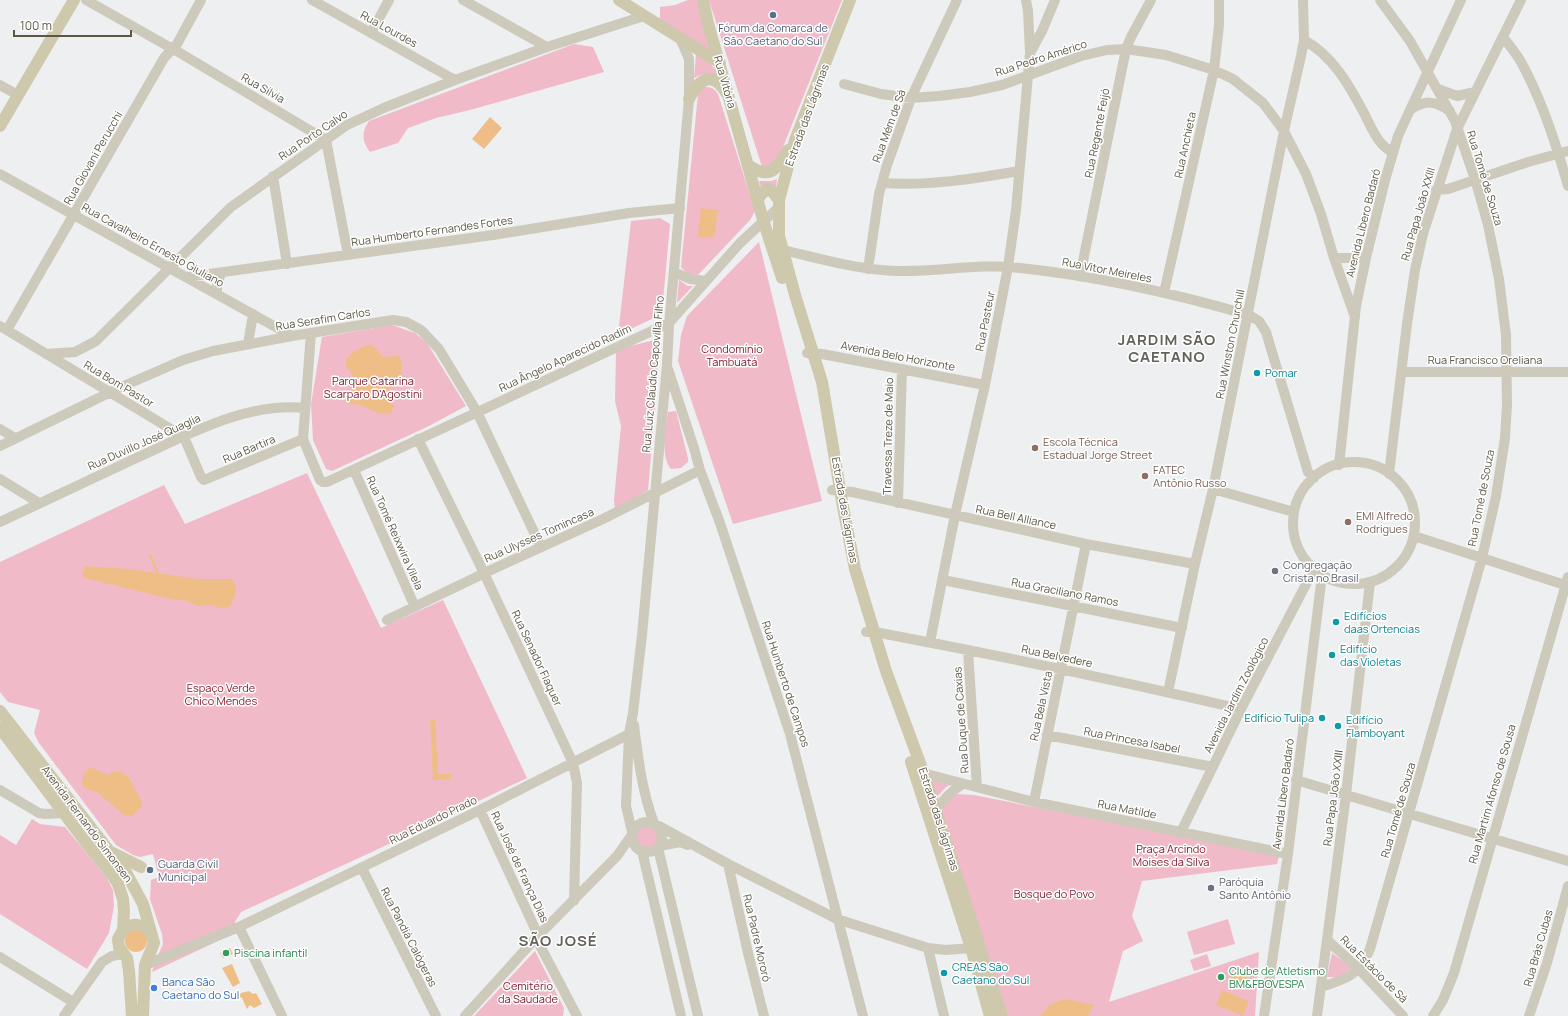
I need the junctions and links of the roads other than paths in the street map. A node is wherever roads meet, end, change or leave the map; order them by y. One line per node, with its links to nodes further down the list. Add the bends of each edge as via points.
1 (74, 0): 37 (main road)
2 (86, 0): 25 (street, Rua Sílvia)
3 (201, 0): 25 (street, Rua Giovani Perucchi)
4 (312, 0): 20 (street, Rua Lourdes)
5 (389, 0): 20 (street)
6 (463, 0): 24 (street)
7 (619, 0): 19 (main road)
8 (703, 0): 28 (main road, Rua Vitória)
9 (850, 0): 47 (main road, Estrada das Lágrimas)
10 (957, 0): 39 (street, Rua Mém de Sá)
11 (1026, 0): 27 (street, Rua Pasteur)
12 (1055, 0): 27 (street)
13 (1150, 0): 26 (street, Rua Regente Feijó)
14 (1219, 0): 29 (street, Rua Anchieta)
15 (1303, 0): 23 (street, Rua Winston Churchill)
16 (1380, 0): 30 (street, Rua Tomé de Souza, via 1410,41)
17 (1461, 0): 30 (street, Avenida Líbero Badaró)
18 (1521, 0): 21 (street, Rua Papa João XXIII)
19 (644, 16): 22 (main road); 24 (street, Rua Porto Calvo)
20 (372, 33): 32 (street, Rua Lourdes)
21 (1503, 37): 36 (street, Rua Papa João XXIII); 48 (street, via 1524,67)
22 (680, 38): 28 (main road); 40 (street, Rua Luiz Claúdio Capovilla Filho, via 688,59)
23 (1304, 40): 45 (street, Rua Winston Churchill); 49 (street, via 1325,55 1338,69 1381,144)
24 (547, 47): 32 (street, Rua Porto Calvo)
25 (172, 49): 46 (street, Rua Sílvia); 61 (street, Rua Giovani Perucchi, via 164,58)
26 (1126, 49): 29 (street, Rua Pedro Américo, via 1166,55); 31 (street, Rua Pedro Américo, via 1081,56); 73 (street, Rua Regente Feijó)
27 (1030, 54): 31 (street, Rua Pasteur)
28 (720, 63): 38 (main road, Rua Vitória)
29 (1214, 70): 45 (street, Rua Pedro Américo, via 1233,79 1263,103); 76 (street, Rua Anchieta)
30 (1427, 72): 35 (street, Rua Tomé de Souza); 41 (street, Avenida Líbero Badaró)
31 (1028, 75): 39 (street, Rua Pedro Américo, via 970,92); 51 (street, Rua Pasteur)
32 (455, 80): 46 (street, Rua Porto Calvo, via 367,115)
33 (844, 84): 39 (street, Rua Pedro Américo, via 881,94)
34 (0, 85): 37 (street)
35 (1438, 89): 36 (street, via 1457,96); 42 (street, Rua Tomé de Souza)
36 (1476, 92): 44 (street, Rua Papa João XXIII)
37 (18, 95): 43 (main road)
38 (730, 98): 40 (main road, via 719,83 706,80 695,87); 50 (main road, Rua Vitória)
39 (911, 98): 55 (street, Rua Mém de Sá)
40 (689, 99): 60 (street, Rua Luiz Claúdio Capovilla Filho)
41 (1410, 110): 42 (street, via 1424,102 1434,103); 49 (street, Avenida Líbero Badaró)
42 (1450, 111): 44 (street, Rua Tomé de Souza)
43 (0, 126)
44 (1457, 129): 54 (street, Rua Tomé de Souza); 57 (street, Rua Papa João XXIII)
45 (1284, 131): 65 (street, Rua Pedro Américo, via 1306,174); 79 (street, Rua Winston Churchill)
46 (326, 140): 53 (street, Rua Porto Calvo); 64 (street)
47 (795, 140): 50 (main road, via 773,171 760,172); 59 (main road, Estrada das Lágrimas)
48 (1564, 152): 54 (street); 56 (street)
49 (1393, 153): 66 (street, Avenida Líbero Badaró)
50 (748, 165): 58 (main road, Estrada das Lágrimas)
51 (1019, 171): 55 (street, via 962,180); 68 (street, Rua Pasteur)
52 (0, 174): 61 (street, Rua Cavalheiro Ernesto Giuliano)
53 (273, 176): 67 (street); 69 (street, Rua Porto Calvo, via 231,207)
54 (1475, 179): 57 (street, via 1448,189); 91 (street, Rua Tomé de Souza, via 1500,279)
55 (882, 183): 70 (street, Rua Mém de Sá)
56 (1568, 186)
57 (1436, 190): 90 (street, Rua Papa João XXIII, via 1415,270)
58 (758, 200): 59 (main road, via 768,189 775,193); 62 (main road, Estrada das Lágrimas)
59 (779, 204): 62 (street, Rua Ângelo Aparecido Radim); 63 (main road, Estrada das Lágrimas, via 779,233)
60 (680, 208): 64 (street, Rua Humberto Fernandes Fortes, via 629,213); 71 (street, Rua Luiz Claúdio Capovilla Filho)
61 (74, 215): 69 (street, Rua Cavalheiro Ernesto Giuliano); 82 (street, Rua Giovani Perucchi)
62 (764, 220): 75 (street, Rua Ângelo Aparecido Radim); 86 (main road, Estrada das Lágrimas)
63 (783, 250): 70 (street, Rua Vitor Meireles); 86 (main road, Estrada das Lágrimas)
64 (348, 255): 67 (street, Rua Humberto Fernandes Fortes)
65 (1334, 258): 66 (street); 80 (street, Rua Pedro Américo)
66 (1366, 258): 80 (street, Avenida Líbero Badaró)
67 (287, 264): 72 (street, Rua Humberto Fernandes Fortes)
68 (1008, 267): 70 (street, Rua Vitor Meireles, via 928,271); 73 (street, Rua Vitor Meireles); 93 (street, Rua Pasteur)
69 (171, 268): 74 (street, Rua Cavalheiro Ernesto Giuliano); 87 (street, Rua Porto Calvo, via 96,341 75,352)
70 (868, 269)
71 (674, 272): 75 (street, via 690,279); 81 (street, Rua Luiz Claúdio Capovilla Filho)
72 (221, 273): 74 (street, Rua Humberto Fernandes Fortes); 77 (street)
73 (1080, 276): 76 (street, Rua Vitor Meireles)
74 (187, 277): 77 (street, Rua Cavalheiro Ernesto Giuliano)
75 (706, 281): 81 (street, Rua Ângelo Aparecido Radim)
76 (1164, 293): 79 (street, Rua Vitor Meireles)
77 (217, 294): 78 (street, Rua Cavalheiro Ernesto Giuliano)
78 (253, 314): 84 (street, Rua Cavalheiro Ernesto Giuliano); 85 (street)
79 (1249, 315): 107 (street, Rua Vitor Meireles, via 1258,321 1266,332 1308,472); 109 (street, Rua Winston Churchill)
80 (1355, 317): 103 (street, Avenida Líbero Badaró)
81 (669, 323): 88 (street, Rua Luiz Claúdio Capovilla Filho); 96 (street, Rua Ângelo Aparecido Radim)
82 (3, 328): 87 (street, Rua Bom Pastor)
83 (311, 333): 84 (street, Rua Serafim Carlos); 95 (street); 96 (street, Rua Serafim Carlos, via 393,320 406,322 421,330 439,349)
84 (292, 336): 85 (street, Rua Serafim Carlos)
85 (248, 344): 94 (street, Rua Serafim Carlos, via 183,360)
86 (810, 353): 89 (street, Avenida Belo Horizonte); 110 (main road, Estrada das Lágrimas, via 825,398)
87 (46, 354): 94 (street, Rua Bom Pastor)
88 (667, 365): 105 (street, Rua Humberto de Campos); 111 (street, Rua Luiz Claúdio Capovilla Filho)
89 (902, 369): 93 (street, Avenida Belo Horizonte); 113 (street, Travessa Treze de Maio)
90 (1402, 372): 91 (street, Rua Francisco Oreliana); 106 (street, Rua Papa João XXIII)
91 (1508, 372): 92 (street, Rua Francisco Oreliana); 120 (street, Rua Tomé de Souza, via 1508,405 1501,469)
92 (1568, 372)
93 (985, 385): 115 (street, Rua Pasteur)
94 (110, 392): 98 (street, Rua Bom Pastor); 99 (street, Rua Serafim Carlos)
95 (304, 408): 98 (street, Rua Duvillo José Quaglia, via 260,410 220,421); 100 (street)
96 (477, 412): 101 (street, Rua Ângelo Aparecido Radim); 119 (street, Rua Serafim Carlos)
97 (0, 430): 99 (street)
98 (184, 437): 100 (street, Rua Bartira, via 204,480); 112 (street, Rua Duvillo José Quaglia)
99 (15, 438): 102 (street, Rua Serafim Carlos)
100 (303, 439): 104 (street, Rua Ângelo Aparecido Radim, via 320,480 327,482)
101 (418, 439): 104 (street, Rua Ângelo Aparecido Radim); 123 (street, Rua Senador Flaquer)
102 (0, 446)
103 (1339, 465): 106 (street, via 1368,464); 107 (street, via 1324,470)
104 (354, 470): 127 (street, Rua Tomé Reixwira Vilela)
105 (700, 470): 111 (street, Rua Ulysses Tomincasa); 172 (street, Rua Humberto de Campos, via 790,734)
106 (1389, 474): 117 (street, via 1407,493 1413,509)
107 (1314, 478): 114 (street, via 1301,493)
108 (0, 479): 112 (street)
109 (1213, 489): 114 (street); 121 (street, Rua Winston Churchill)
110 (836, 490): 113 (street, Rua Bell Alliance); 131 (main road, Estrada das Lágrimas, via 847,562)
111 (655, 492): 119 (street, Rua Ulysses Tomincasa); 139 (street, Rua Luiz Claúdio Capovilla Filho)
112 (39, 503): 116 (street, Rua Duvillo José Quaglia)
113 (898, 503): 115 (street, Rua Bell Alliance)
114 (1294, 512): 122 (street, via 1295,537 1302,554)
115 (955, 515): 118 (street, Rua Bell Alliance); 124 (street, Rua Pasteur)
116 (0, 522)
117 (1414, 536): 120 (street); 125 (street, via 1406,556 1396,568 1384,577)
118 (1086, 544): 121 (street, Rua Bell Alliance); 128 (street, Rua Bela Vista)
119 (541, 547): 123 (street, Rua Ulysses Tomincasa)
120 (1482, 558): 126 (street); 155 (street, Rua Tomé de Souza)
121 (1195, 564): 130 (street, Rua Winston Churchill)
122 (1318, 572): 125 (street, via 1337,582); 136 (street, Avenida Jardim Zoológico); 146 (street, Avenida Líbero Badaró)
123 (484, 573): 127 (street, Rua Ulysses Tomincasa); 142 (street, Rua Senador Flaquer)
124 (943, 580): 128 (street, Rua Graciliano Ramos); 132 (street, Rua Pasteur)
125 (1370, 582): 150 (street, Rua Papa João XXIII)
126 (1567, 583): 159 (street, Rua Martim Afonso de Sousa)
127 (415, 607): 129 (street, Rua Ulysses Tomincasa)
128 (1074, 607): 130 (street, Rua Graciliano Ramos); 134 (street, Rua Bela Vista)
129 (387, 620)
130 (1182, 628): 135 (street, Rua Winston Churchill)
131 (871, 632): 132 (street, Rua Belvedere); 145 (main road, Estrada das Lágrimas, via 879,675)
132 (930, 642): 133 (street, Rua Belvedere)
133 (968, 651): 134 (street, Rua Belvedere); 148 (street, Rua Duque de Caxias)
134 (1061, 669): 135 (street, Rua Belvedere); 140 (street, Rua Bela Vista)
135 (1168, 692): 136 (street, Rua Belvedere)
136 (1241, 709): 144 (street, Avenida Jardim Zoológico)
137 (0, 711): 163 (main road, Avenida Fernando Simonsen)
138 (0, 728): 154 (main road, Avenida Fernando Simonsen)
139 (632, 732): 141 (street, Rua Luiz Claúdio Capovilla Filho); 142 (street, Rua Eduardo Prado); 143 (street, Rua Luiz Claúdio Capovilla Filho)
140 (1047, 735): 144 (street, Rua Princesa Isabel); 151 (street, Rua Bela Vista)
141 (640, 761): 143 (street); 156 (street, Rua Luiz Claúdio Capovilla Filho, via 648,806)
142 (573, 763): 152 (street, Rua Eduardo Prado); 171 (street, Rua Senador Flaquer, via 578,783)
143 (627, 764): 158 (street, Rua Luiz Claúdio Capovilla Filho, via 626,806)
144 (1213, 768): 157 (street, Avenida Jardim Zoológico)
145 (920, 772): 147 (street, Rua Matilde); 153 (main road, Estrada das Lágrimas); 178 (main road, Estrada das Lágrimas)
146 (1296, 780): 150 (street); 164 (street, Avenida Líbero Badaró)
147 (963, 784): 148 (street, Rua Matilde); 153 (street, via 942,801)
148 (978, 787): 151 (street, Rua Matilde)
149 (0, 790): 154 (street, via 34,811 45,814)
150 (1346, 795): 155 (street); 177 (street, Rua Papa João XXIII)
151 (1034, 802): 157 (street, Rua Matilde)
152 (480, 810): 169 (street, Rua Eduardo Prado); 176 (street, Rua José de França Dias)
153 (936, 811): 178 (main road, Estrada das Lágrimas)
154 (65, 813): 174 (main road, Avenida Fernando Simonsen, via 118,884 123,899)
155 (1409, 814): 159 (street); 183 (street, Rua Tomé de Souza, via 1370,949)
156 (656, 824): 158 (street, via 646,821 640,823); 160 (street, via 663,836); 161 (street)
157 (1181, 832): 164 (street, Rua Matilde)
158 (632, 834): 162 (street, via 634,844); 165 (street)
159 (1492, 838): 166 (street); 203 (street, Rua Martim Afonso de Sousa, via 1454,973)
160 (659, 847): 161 (street, via 680,842); 162 (street, via 652,851); 194 (street)
161 (698, 847): 167 (street)
162 (641, 850): 165 (street, via 630,850); 193 (street)
163 (109, 851): 168 (main road); 175 (main road, Avenida Fernando Simonsen, via 137,890 147,914)
164 (1288, 854): 200 (street, Avenida Líbero Badaró)
165 (617, 856): 171 (street)
166 (1568, 861)
167 (728, 864): 172 (street); 195 (street, Rua Padre Mororó)
168 (141, 867)
169 (362, 868): 173 (street, Rua Eduardo Prado); 190 (street, Rua Pandiá Calógeras)
170 (1568, 886): 204 (street, Rua Brás Cubas, via 1547,963)
171 (574, 901): 176 (street)
172 (837, 919): 179 (street); 196 (street, Rua Humberto de Campos)
173 (239, 927): 182 (street, Rua Eduardo Prado); 189 (street)
174 (123, 930): 175 (main road, via 135,924); 180 (main road, Avenida Fernando Simonsen, via 118,938 119,947)
175 (150, 931): 182 (main road, Avenida Fernando Simonsen, via 154,943)
176 (537, 936): 191 (street); 192 (street, Rua José de França Dias)
177 (1327, 940): 183 (street, Rua Estácio de Sá); 184 (street, Rua Papa João XXIII)
178 (975, 946): 179 (street, via 946,950); 198 (main road, Estrada das Lágrimas); 199 (main road, Estrada das Lágrimas)
179 (928, 948): 197 (street)
180 (125, 956): 182 (main road); 185 (street, via 112,956 102,962); 187 (main road, Avenida Fernando Simonsen, via 130,971)
181 (0, 957): 185 (street)
182 (147, 960): 188 (main road, Avenida Fernando Simonsen)
183 (1359, 969): 184 (street, Rua Tomé de Souza, via 1345,979); 202 (street, Rua Estácio de Sá)
184 (1322, 987): 201 (street, Rua Papa João XXIII)
185 (73, 1002): 186 (street)
186 (64, 1016)
187 (132, 1016)
188 (143, 1016)
189 (282, 1016)
190 (436, 1016)
191 (465, 1016)
192 (577, 1016)
193 (681, 1016)
194 (698, 1016)
195 (764, 1016)
196 (863, 1016)
197 (944, 1016)
198 (990, 1016)
199 (1002, 1016)
200 (1264, 1016)
201 (1317, 1016)
202 (1403, 1016)
203 (1433, 1016)
204 (1529, 1016)

